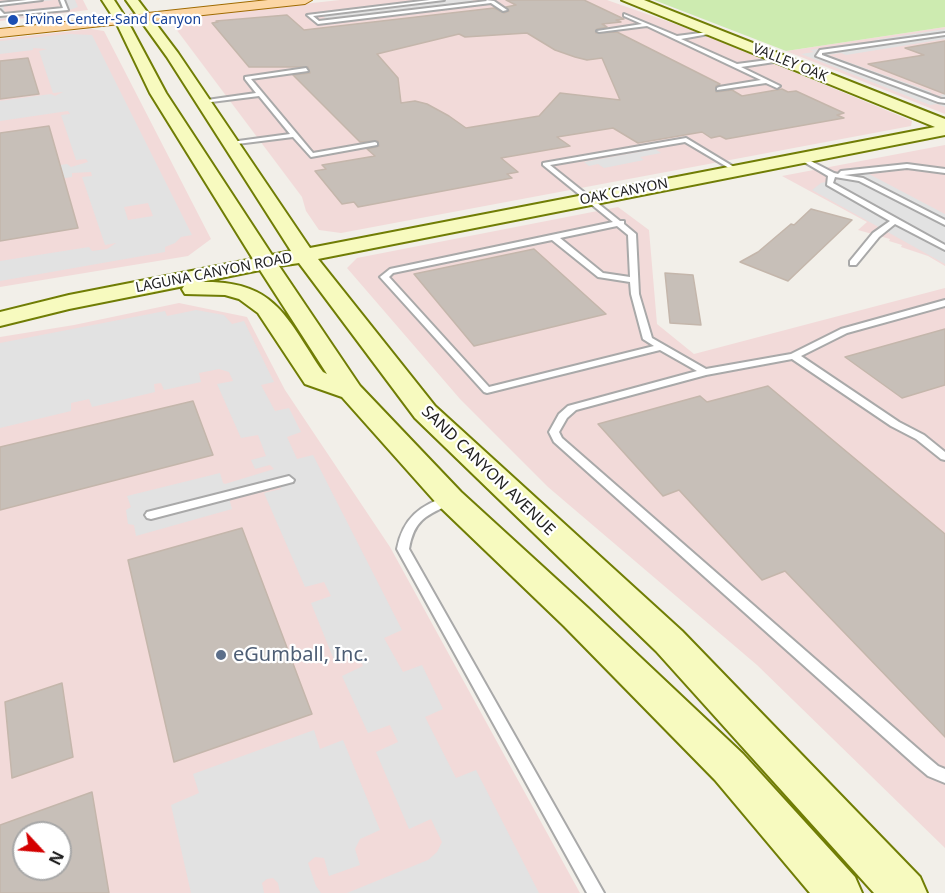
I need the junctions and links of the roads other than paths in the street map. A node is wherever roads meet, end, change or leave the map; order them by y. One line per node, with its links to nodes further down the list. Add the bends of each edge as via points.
1 (40, 0): 11 (lane)
2 (62, 0): 16 (lane, via 66,9 2,16)
3 (108, 0): 20 (main road)
4 (244, 0): 14 (main road)
5 (305, 0): 14 (main road)
6 (382, 0): 13 (lane)
7 (393, 0): 12 (lane)
8 (442, 0): 12 (lane)
9 (633, 0): 24 (main road, VALLEY OAK)
10 (490, 1): 15 (lane); 17 (lane)
11 (0, 4)
12 (401, 5): 13 (lane); 17 (lane)
13 (389, 6): 18 (lane, via 386,8); 18 (lane, via 309,15 318,23)
14 (139, 10): 20 (main road); 35 (main road, SAND CANYON AVENUE)
15 (505, 10)
16 (0, 11)
17 (418, 11): 18 (lane)
18 (393, 14)
19 (626, 15): 21 (lane)
20 (119, 17): 22 (main road); 25 (main road); 53 (main road, via 158,93)
21 (647, 25): 23 (lane); 27 (lane)
22 (0, 26)
23 (598, 31)
24 (714, 32): 27 (lane); 28 (main road, VALLEY OAK)
25 (0, 33)
26 (945, 34): 36 (lane, via 820,52 819,56)
27 (676, 38): 29 (lane)
28 (781, 59): 29 (lane); 37 (main road, VALLEY OAK)
29 (736, 66): 31 (lane)
30 (306, 70): 34 (lane, via 247,78)
31 (767, 81): 32 (lane); 33 (lane)
32 (777, 86)
33 (719, 89)
34 (260, 94): 35 (lane); 39 (lane)
35 (203, 101): 40 (main road, SAND CANYON AVENUE)
36 (945, 101)
37 (945, 125)
38 (945, 130): 42 (main road, OAK CANYON)
39 (294, 135): 40 (lane); 41 (lane, via 311,155)
40 (231, 144): 52 (main road, SAND CANYON AVENUE)
41 (375, 144)
42 (801, 158): 43 (main road, OAK CANYON); 45 (lane)
43 (736, 170): 46 (main road, OAK CANYON); 46 (lane, via 686,140 545,164)
44 (945, 171): 45 (lane, via 907,166)
45 (832, 175): 47 (lane, via 830,184); 48 (lane, via 861,179)
46 (587, 199): 49 (lane); 52 (main road, OAK CANYON)
47 (895, 220): 51 (lane); 54 (lane, via 876,235)
48 (945, 223)
49 (621, 224): 50 (lane); 55 (lane, via 632,234)
50 (554, 237): 55 (lane, via 601,275); 58 (lane, via 390,271 384,277 487,390)
51 (945, 248)
52 (304, 255): 53 (main road, LAGUNA CANYON ROAD); 69 (main road, SAND CANYON AVENUE, via 425,412 669,641)
53 (264, 259): 57 (main road, LAGUNA CANYON ROAD, via 81,300); 61 (main road)
54 (853, 263)
55 (635, 280): 58 (lane, via 635,294 648,339)
56 (945, 303): 59 (lane, via 844,331)
57 (3, 313): 61 (main road, via 61,313 186,289 235,290 267,308 314,378)
58 (660, 347): 60 (lane)
59 (794, 356): 60 (lane); 62 (lane)
60 (705, 372): 66 (lane, via 584,403 563,416 554,432 562,446 839,690 933,771)
61 (351, 391): 64 (main road)
62 (945, 457)
63 (289, 480): 65 (lane)
64 (450, 499): 67 (lane, via 420,514 405,530 403,549); 68 (main road, via 729,767)
65 (151, 515)
66 (945, 776)
67 (596, 893)
68 (839, 893)
69 (904, 893)

